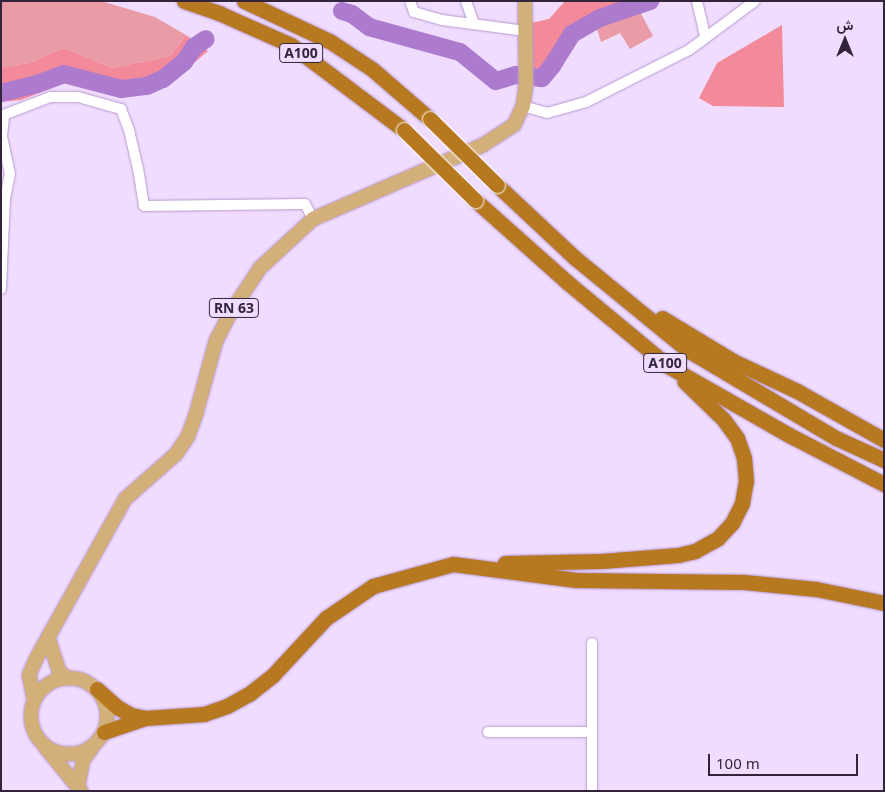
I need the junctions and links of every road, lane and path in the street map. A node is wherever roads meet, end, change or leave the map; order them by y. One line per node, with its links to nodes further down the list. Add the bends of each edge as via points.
1 (184, 1): 16 (highway, A100 / A100, bridge, via 291,45 404,130 475,200 600,311)
2 (244, 1): 14 (highway, A100 / A100, bridge, via 331,42 372,69 430,119)
3 (410, 1): 8 (street, via 414,12)
4 (466, 1): 8 (street)
5 (525, 1): 9 (main road, RN 63)
6 (697, 1): 10 (street)
7 (755, 1): 10 (street)
8 (474, 24): 9 (street)
9 (525, 31): 11 (main road, RN 63)
10 (705, 38): 11 (street, via 689,50 586,102 547,113)
11 (523, 106): 13 (main road, RN 63, via 514,125 483,145)
12 (2, 116): 13 (street, via 50,97 78,97 121,109 129,130 144,206 305,204); 15 (street, via 2,136 10,174 5,199)
13 (313, 219): 22 (main road, RN 63, via 260,268 231,312 216,341 188,436 176,454 125,499)
14 (576, 258): 17 (highway, via 675,328); 18 (highway, A100 / A100, via 686,349 836,438)
15 (2, 288)
16 (668, 366): 19 (highway, A100 / A100, via 789,435); 20 (highway, via 723,419 737,438 744,458 746,481 742,503 732,523 718,538 695,551 644,559)
17 (884, 440)
18 (884, 460)
19 (884, 484)
20 (453, 564): 21 (highway, via 576,580 744,582 816,589); 27 (highway, via 373,586 326,618 273,675 227,706 196,715)
21 (884, 603)
22 (48, 637): 24 (main road, via 59,671); 26 (main road, via 29,675)
23 (592, 642): 30 (street)
24 (67, 678): 25 (main road, via 78,679); 26 (main road, via 48,684)
25 (97, 690): 27 (highway, via 117,707); 28 (main road, via 107,710)
26 (34, 700): 31 (main road, via 32,724)
27 (145, 718): 28 (highway)
28 (104, 732): 32 (main road)
29 (488, 732): 30 (street)
30 (592, 732): 34 (street)
31 (44, 745): 32 (main road, via 59,753 75,754); 33 (main road)
32 (95, 745): 33 (main road, via 83,760)
33 (80, 788)
34 (592, 791)

